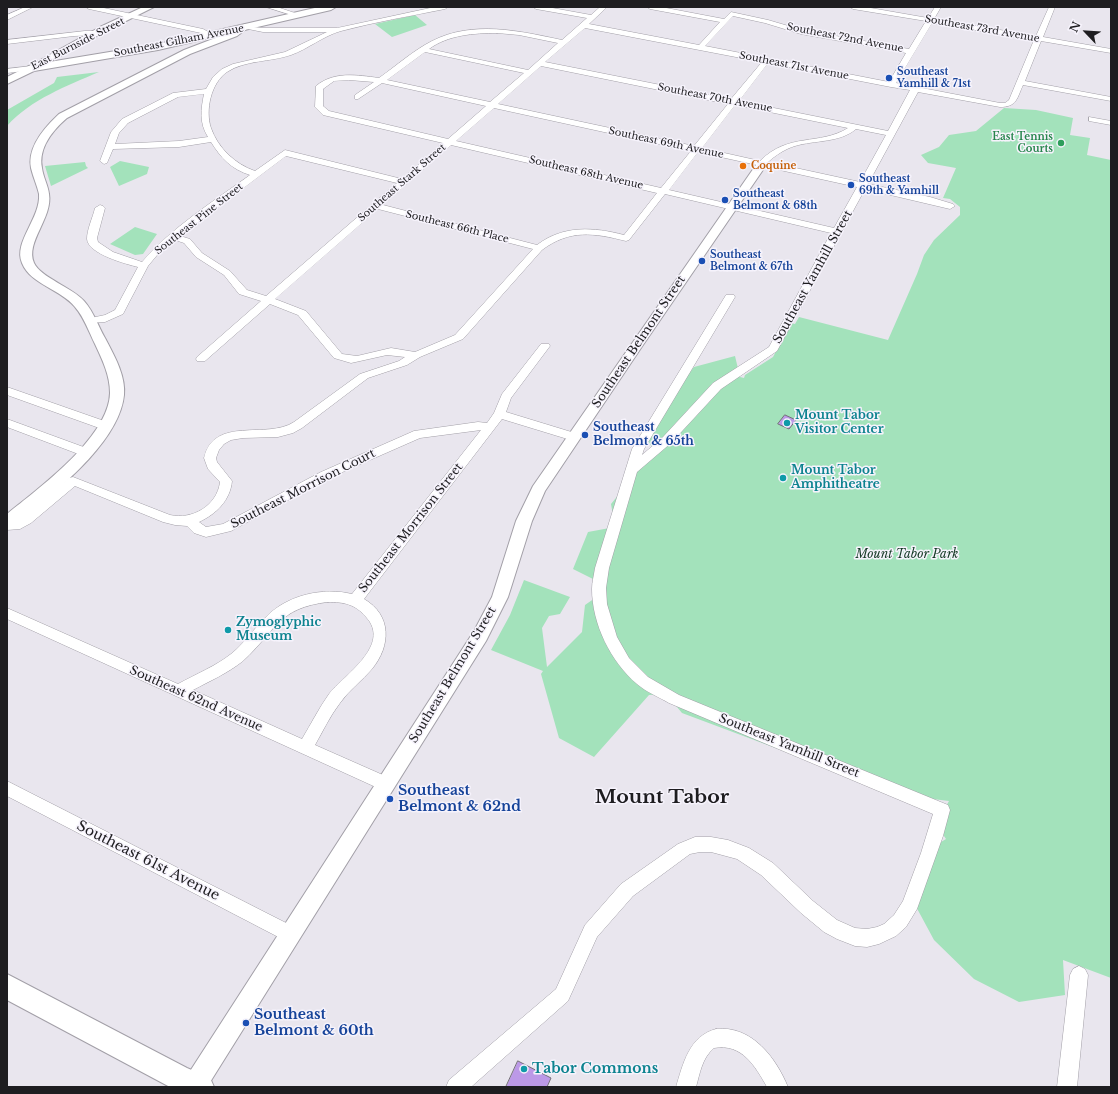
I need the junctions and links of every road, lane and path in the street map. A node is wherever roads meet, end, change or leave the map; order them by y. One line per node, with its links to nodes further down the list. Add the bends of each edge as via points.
1 (30, 7): 15 (street)
2 (89, 7): 18 (street)
3 (150, 7): 18 (street, East Burnside Street)
4 (269, 7): 16 (street)
5 (331, 7): 16 (main road)
6 (445, 7): 25 (street, Southeast Gilham Avenue)
7 (536, 7): 19 (street)
8 (604, 7): 19 (street, Southeast Stark Street)
9 (650, 7): 22 (street)
10 (738, 7): 17 (street)
11 (853, 7): 21 (street, Southeast 73rd Avenue)
12 (938, 7): 21 (street)
13 (1052, 7): 28 (street)
14 (7, 9): 15 (street)
15 (20, 12): 20 (street)
16 (298, 14): 24 (main road)
17 (731, 14): 22 (street); 34 (street, Southeast 72nd Avenue, via 801,32)
18 (132, 16): 26 (street, East Burnside Street); 27 (street)
19 (592, 17): 23 (street, Southeast Stark Street)
20 (7, 18)
21 (930, 20): 28 (street, Southeast 73rd Avenue); 34 (street)
22 (725, 21): 31 (street)
23 (582, 26): 30 (street, Southeast Stark Street); 31 (street, Southeast 71st Avenue)
24 (245, 27): 25 (street, Southeast Gilham Avenue, via 263,30); 27 (main road, Southeast Gilham Avenue); 75 (street, via 234,34 187,52 80,106 58,120 46,134 36,164 45,206 29,244 27,258 36,273 79,303)
25 (337, 30): 45 (street, via 289,53 253,60 226,70 216,77)
26 (96, 32): 29 (street); 37 (street, East Burnside Street)
27 (210, 35): 37 (main road, Southeast Gilham Avenue, via 151,48)
28 (1038, 39): 33 (street, Southeast 73rd Avenue); 42 (street)
29 (7, 42)
30 (563, 42): 32 (street, via 498,31 446,38); 36 (street, Southeast Stark Street)
31 (700, 48): 35 (street, Southeast 71st Avenue)
32 (424, 50): 39 (street); 41 (street)
33 (1111, 51)
34 (911, 52): 43 (street)
35 (766, 61): 43 (street, Southeast 71st Avenue); 48 (street)
36 (539, 63): 39 (street, Southeast Stark Street); 48 (street, Southeast 70th Avenue)
37 (31, 68): 38 (street); 40 (main road, East Burnside Street)
38 (7, 71)
39 (529, 72): 49 (street, Southeast Stark Street)
40 (7, 81)
41 (382, 81): 46 (street); 49 (street, Southeast 69th Avenue); 50 (street, Southeast 69th Avenue, via 345,78 322,85 319,88 319,107 323,112)
42 (1020, 82): 44 (street, Southeast 71st Avenue, via 1012,101 1007,105); 47 (street)
43 (891, 85): 44 (street, Southeast 71st Avenue)
44 (915, 89): 54 (street, Southeast Yamhill Street)
45 (208, 91): 55 (street, via 205,124); 57 (street, via 176,96 132,117 115,132)
46 (358, 97)
47 (1111, 99)
48 (734, 102): 53 (street, Southeast 70th Avenue); 58 (street)
49 (491, 105): 56 (street, Southeast Stark Street); 58 (street, Southeast 69th Avenue)
50 (335, 115): 56 (street, Southeast 68th Avenue)
51 (1092, 119): 52 (street)
52 (1111, 123)
53 (855, 126): 54 (street, Southeast 70th Avenue); 60 (street, Southeast Belmont Street, via 843,134 786,146)
54 (891, 134): 63 (street, Southeast Yamhill Street)
55 (213, 139): 57 (street, via 179,144); 61 (street, via 231,164)
56 (449, 142): 62 (street, Southeast Stark Street); 64 (street, Southeast 68th Avenue)
57 (110, 147): 59 (street)
58 (695, 150): 60 (street, Southeast 69th Avenue); 64 (street)
59 (104, 161)
60 (762, 164): 63 (street, Southeast 69th Avenue); 67 (street, Southeast Belmont Street)
61 (256, 174): 62 (street, Southeast Pine Street, via 285,153); 70 (street, Southeast Pine Street)
62 (403, 182): 65 (street, Southeast Stark Street)
63 (863, 185): 66 (street, Southeast 69th Avenue); 69 (street, Southeast Yamhill Street)
64 (663, 191): 67 (street, Southeast 68th Avenue); 71 (street, via 626,238 600,232 574,232 552,237)
65 (375, 206): 71 (street, Southeast 66th Place); 74 (street, Southeast Stark Street)
66 (950, 206)
67 (732, 207): 69 (street, Southeast 68th Avenue); 86 (street, Southeast Belmont Street)
68 (100, 208): 72 (street, via 92,238 96,247 132,263)
69 (838, 232): 88 (street, Southeast Yamhill Street, via 772,351 717,386 667,440)
70 (174, 237): 72 (street, Southeast Pine Street); 74 (street, via 187,241 199,255 227,273 243,292)
71 (538, 248): 77 (street, via 459,337)
72 (144, 265): 75 (street, Southeast Pine Street, via 119,312 105,319)
73 (730, 297): 88 (street, via 638,449)
74 (268, 301): 78 (street, Southeast Stark Street); 79 (street, via 302,313 338,356)
75 (90, 321): 84 (street, via 111,363 115,378 117,396)
76 (545, 346): 82 (street, Southeast Morrison Street, via 506,397)
77 (416, 355): 79 (street, via 386,352); 80 (street, via 403,363)
78 (201, 359)
79 (357, 360): 80 (street)
80 (371, 374): 89 (street, via 356,381 288,431 229,436 216,445 209,459 211,465 226,481 224,494 208,510)
81 (7, 391): 84 (street)
82 (499, 414): 85 (street, Southeast Morrison Street); 86 (street)
83 (7, 423): 87 (street)
84 (106, 426): 87 (street)
85 (490, 427): 89 (street, Southeast Morrison Court, via 478,426 414,435 325,475 226,528 206,532 198,530); 91 (street, Southeast Morrison Street)
86 (574, 437): 95 (street, Southeast Belmont Street, via 538,490 490,619)
87 (86, 452): 90 (street)
88 (632, 470): 101 (street, Southeast Yamhill Street, via 609,544 599,588 601,612 610,638 630,669 643,681 674,699 942,810 938,826 929,855 903,917 884,934 863,939 844,933 817,917 773,872 747,856 710,844 692,845 684,849 627,890 591,932 562,995)
89 (189, 520): 90 (street, via 178,522 167,519 73,481 27,520 20,524)
90 (7, 524)
91 (355, 600): 93 (street, via 323,596 305,600 288,608 268,623 250,646 235,658 218,670); 94 (street, Southeast Morrison Street, via 370,609 375,617 380,633 379,643 367,665 335,698)
92 (7, 613): 93 (street, Southeast 62nd Avenue)
93 (178, 690): 94 (street, Southeast 62nd Avenue)
94 (305, 747): 95 (street, Southeast 62nd Avenue)
95 (386, 784): 97 (street, Southeast Belmont Street)
96 (7, 788): 97 (street, Southeast 61st Avenue)
97 (290, 934): 100 (street, Southeast Belmont Street)
98 (1079, 975): 104 (street)
99 (7, 986): 100 (main road)
100 (196, 1086)
101 (456, 1087)
102 (686, 1087): 103 (street, via 704,1045 722,1038 734,1039 752,1048 764,1062)
103 (778, 1087)
104 (1067, 1087)

